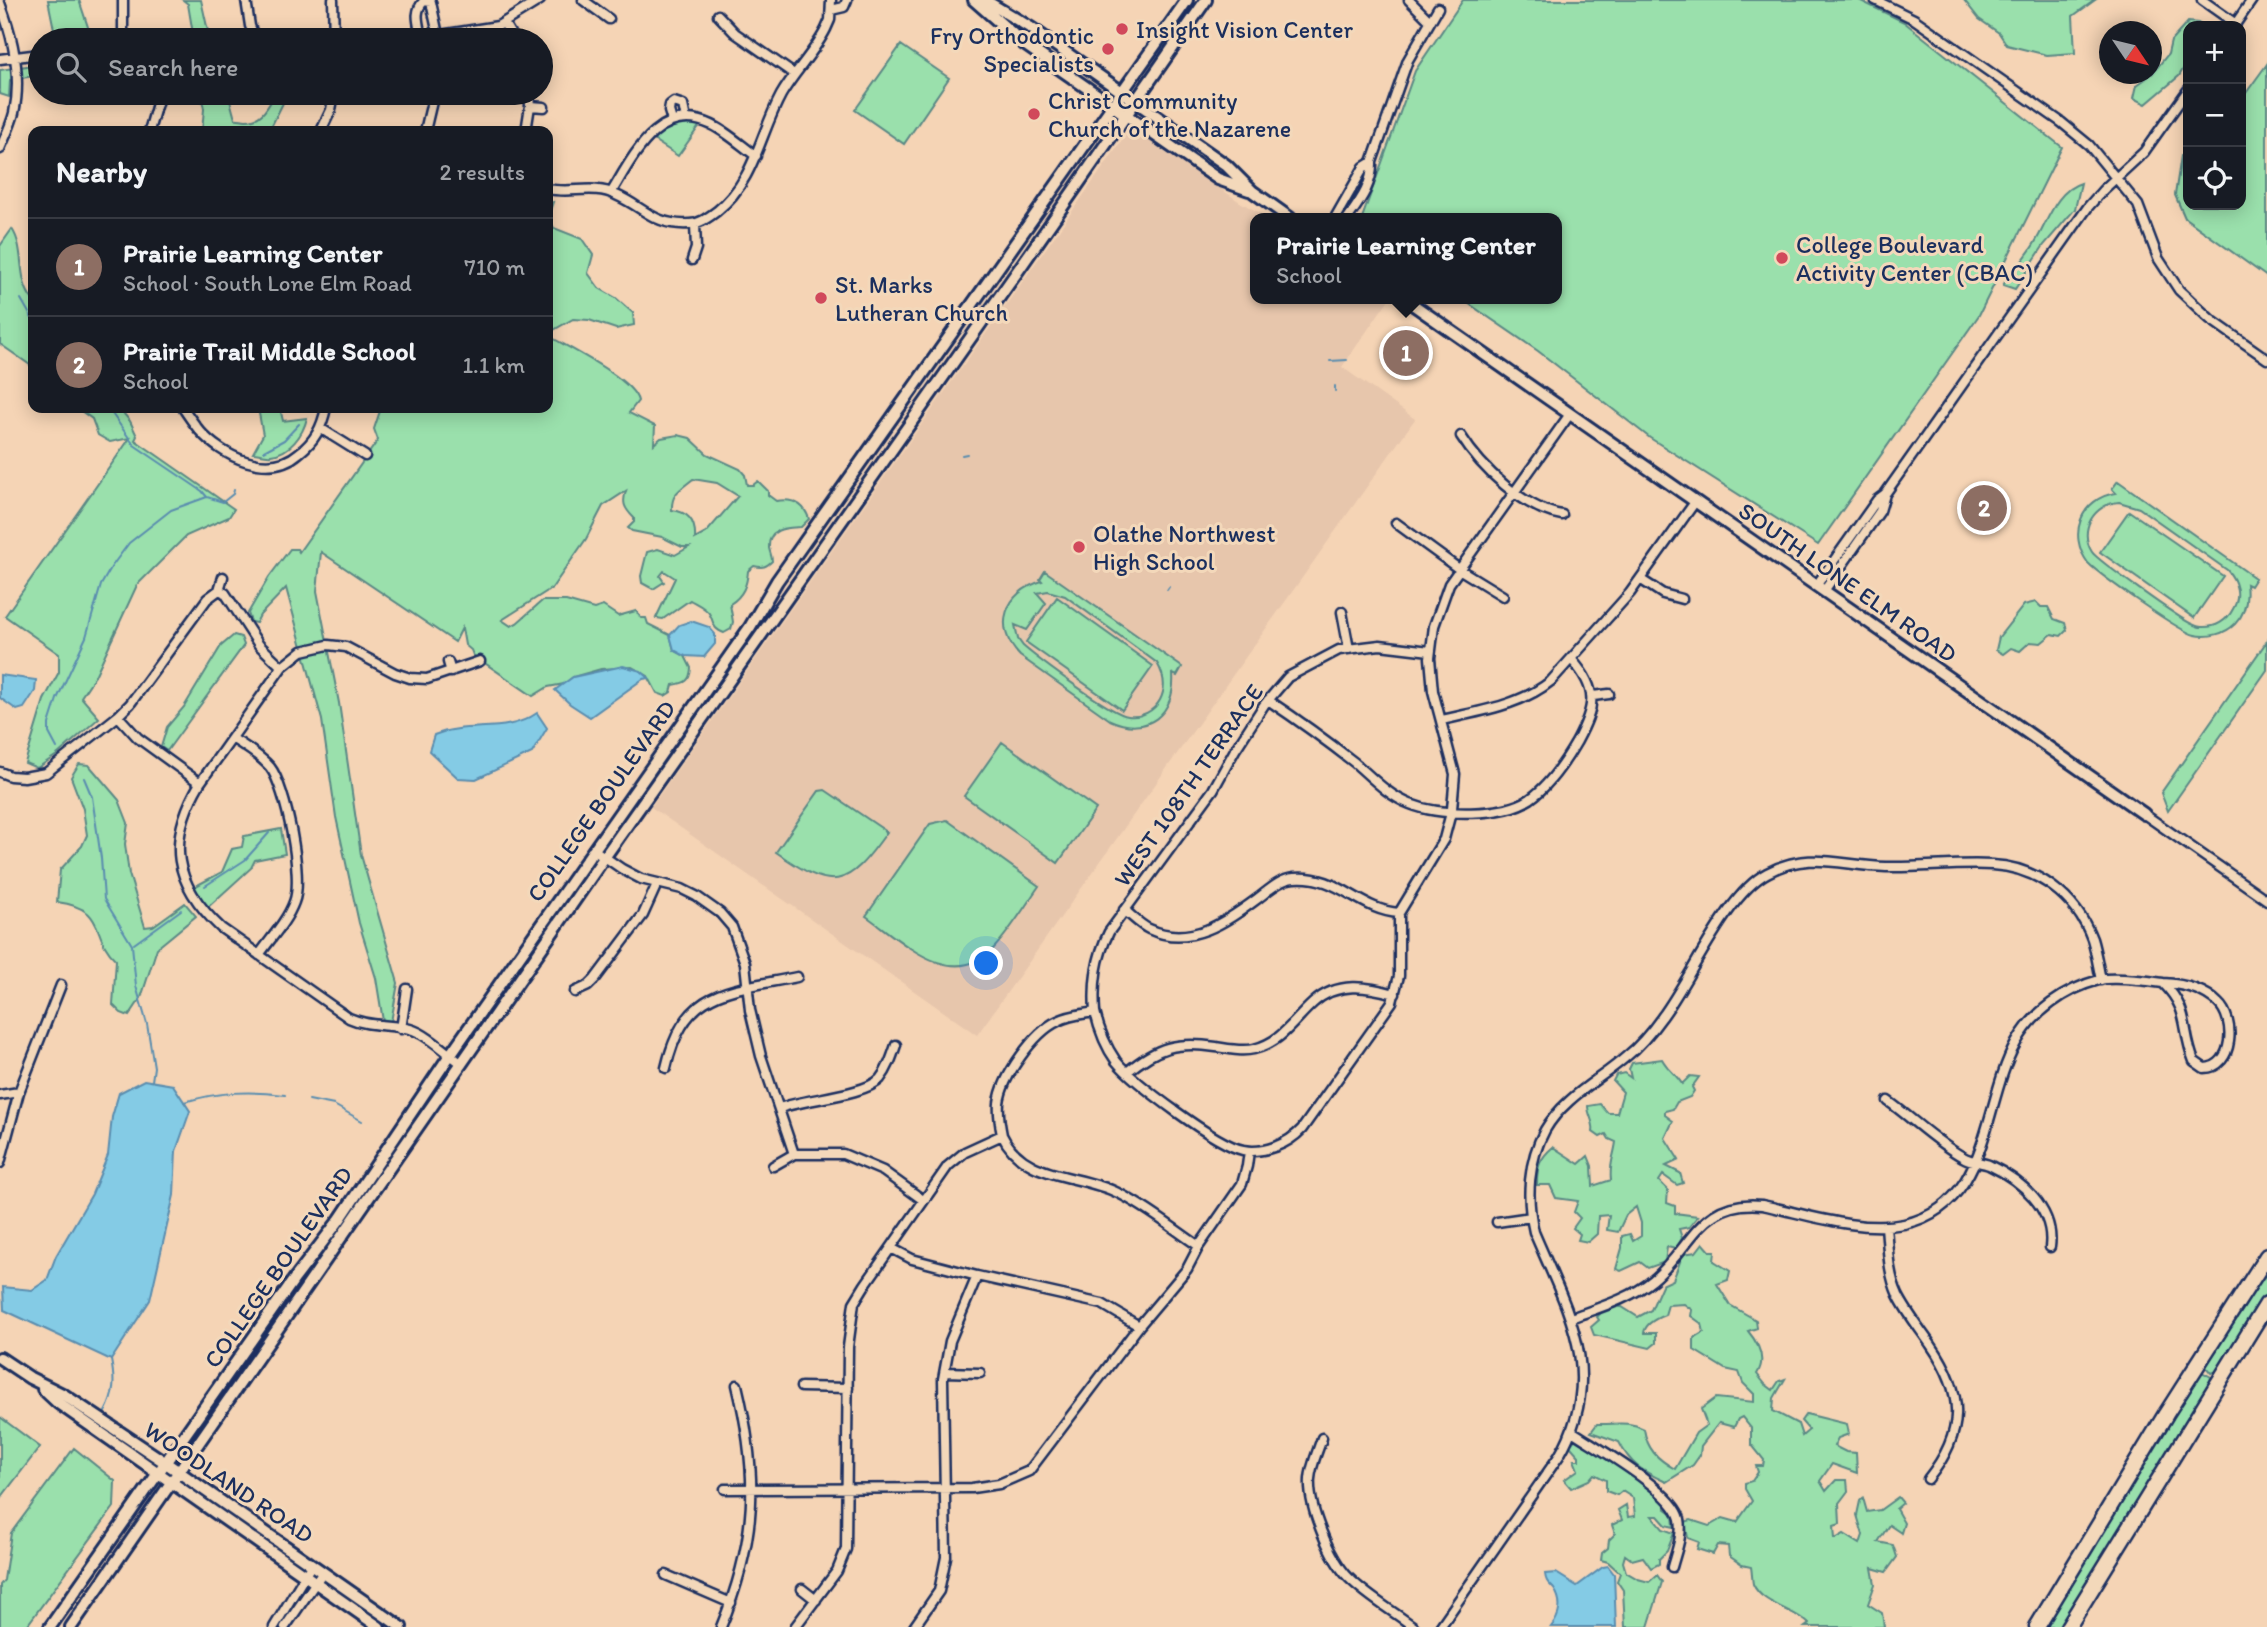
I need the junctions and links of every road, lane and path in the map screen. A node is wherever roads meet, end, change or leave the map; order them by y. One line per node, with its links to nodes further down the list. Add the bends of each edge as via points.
1 (123, 0): 25 (street)
2 (246, 0): 26 (street)
3 (333, 0): 27 (street)
4 (540, 0): 24 (street)
5 (583, 0): 20 (street)
6 (831, 0): 18 (street)
7 (847, 0): 18 (street, via 844,7)
8 (974, 0): 43 (main road, via 1024,44)
9 (980, 0): 36 (main road)
10 (1187, 0): 36 (main road, COLLEGE BOULEVARD)
11 (1206, 0): 38 (main road, COLLEGE BOULEVARD)
12 (1409, 0): 21 (street)
13 (1875, 0): 55 (street, via 1914,19 2061,122)
14 (2202, 0): 22 (street)
15 (2252, 0): 23 (street)
16 (0, 3): 33 (street)
17 (1438, 8): 21 (street)
18 (831, 10): 35 (street, via 821,38)
19 (718, 15): 35 (street, via 735,33)
20 (609, 19)
21 (1429, 20): 54 (street, via 1404,69)
22 (2230, 21)
23 (2238, 21)
24 (504, 23): 30 (street); 31 (street)
25 (123, 28)
26 (251, 28)
27 (334, 28)
28 (422, 28): 29 (street, via 417,14 424,1 431,2)
29 (436, 28)
30 (486, 28)
31 (507, 28)
32 (28, 55): 33 (street)
33 (15, 57): 34 (street); 52 (street, via 18,113)
34 (0, 59)
35 (794, 74): 53 (street)
36 (1122, 92): 38 (main road); 43 (main road, COLLEGE BOULEVARD)
37 (2183, 97): 55 (street, via 2144,152)
38 (1136, 102): 45 (main road, COLLEGE BOULEVARD); 57 (main road, via 1226,164)
39 (157, 105): 48 (street)
40 (332, 105): 49 (street)
41 (431, 105): 50 (street)
42 (530, 106): 44 (street); 51 (street)
43 (1113, 106): 45 (main road); 101 (main road, COLLEGE BOULEVARD)
44 (544, 107)
45 (1126, 115): 57 (main road, via 1218,179); 102 (main road, COLLEGE BOULEVARD)
46 (686, 119): 47 (street); 47 (street, via 683,105 674,102 669,111); 53 (street, via 715,126)
47 (672, 121): 58 (street, via 645,140)
48 (150, 126)
49 (323, 126)
50 (426, 126)
51 (527, 126)
52 (0, 149)
53 (756, 156): 62 (street, via 729,201)
54 (1373, 162): 60 (street, via 1364,167); 61 (street, via 1367,187)
55 (2117, 177): 65 (street, via 2138,205 2158,258 2179,290 2210,319); 79 (street, via 2088,207 1877,500)
56 (553, 189): 58 (street)
57 (1252, 191): 59 (main road)
58 (611, 193): 62 (street, via 650,217)
59 (1283, 213)
60 (1338, 213)
61 (1351, 213)
62 (695, 224): 63 (street)
63 (692, 260)
64 (1412, 304): 68 (main road, SOUTH LONE ELM ROAD)
65 (2267, 359)
66 (187, 413): 69 (street, via 211,441 253,464 292,460)
67 (324, 413): 69 (street)
68 (1570, 414): 72 (street); 73 (main road, SOUTH LONE ELM ROAD)
69 (320, 428): 71 (street)
70 (1461, 436): 72 (street, via 1482,466)
71 (365, 456)
72 (1515, 491): 74 (street, via 1546,511); 76 (street)
73 (1695, 502): 78 (street); 79 (main road, SOUTH LONE ELM ROAD)
74 (1562, 515)
75 (1395, 523): 76 (street)
76 (1459, 569): 81 (street); 85 (street, via 1441,604)
77 (223, 576): 80 (street)
78 (1640, 579): 82 (street, via 1663,594); 86 (street)
79 (1820, 588): 100 (main road, SOUTH LONE ELM ROAD)
80 (219, 590): 89 (street, via 259,645); 94 (street, via 207,598)
81 (1503, 596)
82 (1682, 598)
83 (1342, 612): 84 (street)
84 (1349, 649): 85 (street, WEST 108TH TERRACE, via 1380,645); 93 (street, WEST 108TH TERRACE, via 1288,677)
85 (1430, 651): 95 (street, via 1433,691)
86 (1572, 660): 92 (street, via 1584,673); 95 (street, via 1549,684 1529,696)
87 (480, 661): 90 (street)
88 (447, 662): 90 (street)
89 (282, 667): 90 (street, via 302,651 327,645 346,647 410,678); 96 (street)
90 (451, 672)
91 (1609, 694): 92 (street)
92 (1593, 696): 99 (street, via 1589,719 1573,748 1549,783 1529,800 1476,813)
93 (1268, 700): 99 (street, via 1399,798 1411,805); 105 (street, WEST 108TH TERRACE, via 1213,790)
94 (118, 716): 97 (street, via 46,773 24,777); 98 (street, via 138,738)
95 (1442, 720): 99 (street, via 1455,774)
96 (232, 738): 98 (street); 107 (street, via 260,757 277,778 299,873 289,913)
97 (0, 772)
98 (200, 783): 107 (street, via 183,820 181,870 202,911)
99 (1451, 812): 106 (street, via 1444,839)
100 (2144, 814): 104 (street, SOUTH LONE ELM ROAD)
101 (593, 849): 102 (street); 119 (main road, COLLEGE BOULEVARD)
102 (605, 857): 103 (street); 120 (main road, COLLEGE BOULEVARD)
103 (657, 884): 112 (street, via 682,889 720,913 732,927 745,963); 114 (street, via 643,915 595,979)
104 (2267, 900)
105 (1124, 910): 106 (street, via 1148,929 1165,934 1208,931 1290,874 1316,878 1347,890 1368,906); 116 (street, WEST 108TH TERRACE, via 1098,958)
106 (1399, 913): 115 (street, via 1400,971)
107 (259, 955): 117 (street, via 349,1018 371,1026)
108 (797, 976): 112 (street)
109 (2101, 980): 110 (street); 130 (street, via 2052,1002 2026,1027 2009,1059); 134 (street, via 2091,935 2079,914 2060,891 2020,869 1993,864 1882,867 1820,859 1781,866 1741,894 1644,1040 1553,1118 1535,1154 1529,1189)
110 (2163, 983): 110 (street, via 2200,992 2223,1009 2230,1034 2225,1054 2216,1065 2204,1068 2194,1060 2185,1018 2175,995)
111 (61, 985): 123 (street)
112 (747, 987): 121 (street, via 718,993 703,1002 680,1028); 126 (street, via 761,1056)
113 (407, 989): 117 (street)
114 (575, 992)
115 (1395, 994): 122 (street, via 1367,986 1337,990 1315,1001 1284,1034 1265,1045 1242,1050 1180,1044 1152,1054); 128 (street, via 1298,1133 1277,1146)
116 (1095, 1012): 122 (street, WEST 108TH TERRACE, via 1112,1056); 127 (street, via 1057,1021 1033,1041 1001,1094)
117 (401, 1028): 119 (street, via 418,1032)
118 (896, 1045): 126 (street, via 877,1082)
119 (450, 1055): 120 (street); 154 (main road, COLLEGE BOULEVARD)
120 (462, 1064): 155 (main road, COLLEGE BOULEVARD)
121 (666, 1068)
122 (1127, 1072): 128 (street, WEST 108TH TERRACE, via 1226,1144)
123 (19, 1092): 124 (street); 131 (street)
124 (0, 1095)
125 (1888, 1101): 130 (street)
126 (780, 1108): 129 (street)
127 (1002, 1135): 133 (street, via 958,1157); 137 (street, via 1016,1155 1033,1167 1115,1191)
128 (1249, 1151): 137 (street, via 1241,1186)
129 (794, 1154): 132 (street); 133 (street, via 843,1154 883,1171)
130 (1975, 1161): 136 (street, via 1964,1183 1940,1207 1913,1221); 138 (street, via 2000,1172 2041,1205 2050,1226)
131 (0, 1163)
132 (773, 1166)
133 (923, 1200): 139 (street)
134 (1531, 1217): 135 (street); 143 (street)
135 (1497, 1222)
136 (1886, 1226): 143 (street, via 1853,1224 1762,1205 1730,1207 1704,1221 1669,1265 1646,1285); 157 (street, via 1892,1278 1941,1360 1956,1402 1953,1440)
137 (1199, 1246): 144 (street, via 1187,1269)
138 (2050, 1247)
139 (891, 1248): 141 (street, via 912,1259); 151 (street, via 853,1303)
140 (2267, 1256): 183 (highway)
141 (977, 1276): 144 (street, via 1102,1304); 146 (street, via 950,1341)
142 (2267, 1304): 184 (highway)
143 (1571, 1318): 152 (street, via 1581,1355)
144 (1139, 1326): 159 (street, via 1030,1471 999,1484)
145 (0, 1358): 148 (main road, WOODLAND ROAD)
146 (945, 1372): 147 (street); 159 (street)
147 (979, 1373)
148 (30, 1378): 154 (main road, WOODLAND ROAD, via 64,1395); 156 (main road, WOODLAND ROAD, via 58,1403)
149 (737, 1385): 162 (street)
150 (801, 1387): 151 (street)
151 (848, 1388): 160 (street)
152 (1572, 1431): 164 (street, via 1673,1504 1680,1528); 182 (street, via 1551,1469)
153 (1322, 1438): 181 (street, via 1310,1490 1332,1554 1350,1580)
154 (166, 1463): 155 (main road, WOODLAND ROAD); 156 (main road, COLLEGE BOULEVARD)
155 (179, 1472): 158 (main road, COLLEGE BOULEVARD); 163 (main road, WOODLAND ROAD)
156 (159, 1473): 158 (main road, WOODLAND ROAD); 172 (main road, COLLEGE BOULEVARD)
157 (1928, 1479)
158 (172, 1483): 166 (main road, WOODLAND ROAD); 173 (main road, COLLEGE BOULEVARD)
159 (944, 1487): 160 (street); 180 (street, via 946,1557 939,1591)
160 (848, 1488): 162 (street); 170 (street, via 846,1549 837,1572)
161 (724, 1489): 162 (street)
162 (752, 1489): 171 (street, via 746,1550)
163 (312, 1564): 165 (main road, WOODLAND ROAD); 166 (street)
164 (1672, 1567)
165 (323, 1572): 168 (street); 177 (main road, WOODLAND ROAD)
166 (305, 1575): 168 (main road, WOODLAND ROAD); 174 (street)
167 (666, 1575): 171 (street)
168 (315, 1583): 175 (street); 176 (main road, WOODLAND ROAD)
169 (802, 1589): 170 (street)
170 (816, 1600): 179 (street)
171 (731, 1603): 178 (street)
172 (50, 1627)
173 (71, 1627)
174 (274, 1627)
175 (285, 1627)
176 (379, 1627)
177 (401, 1627)
178 (721, 1627)
179 (795, 1627)
180 (915, 1627)
181 (1414, 1627)
182 (1440, 1627)
183 (2037, 1627)
184 (2068, 1627)

